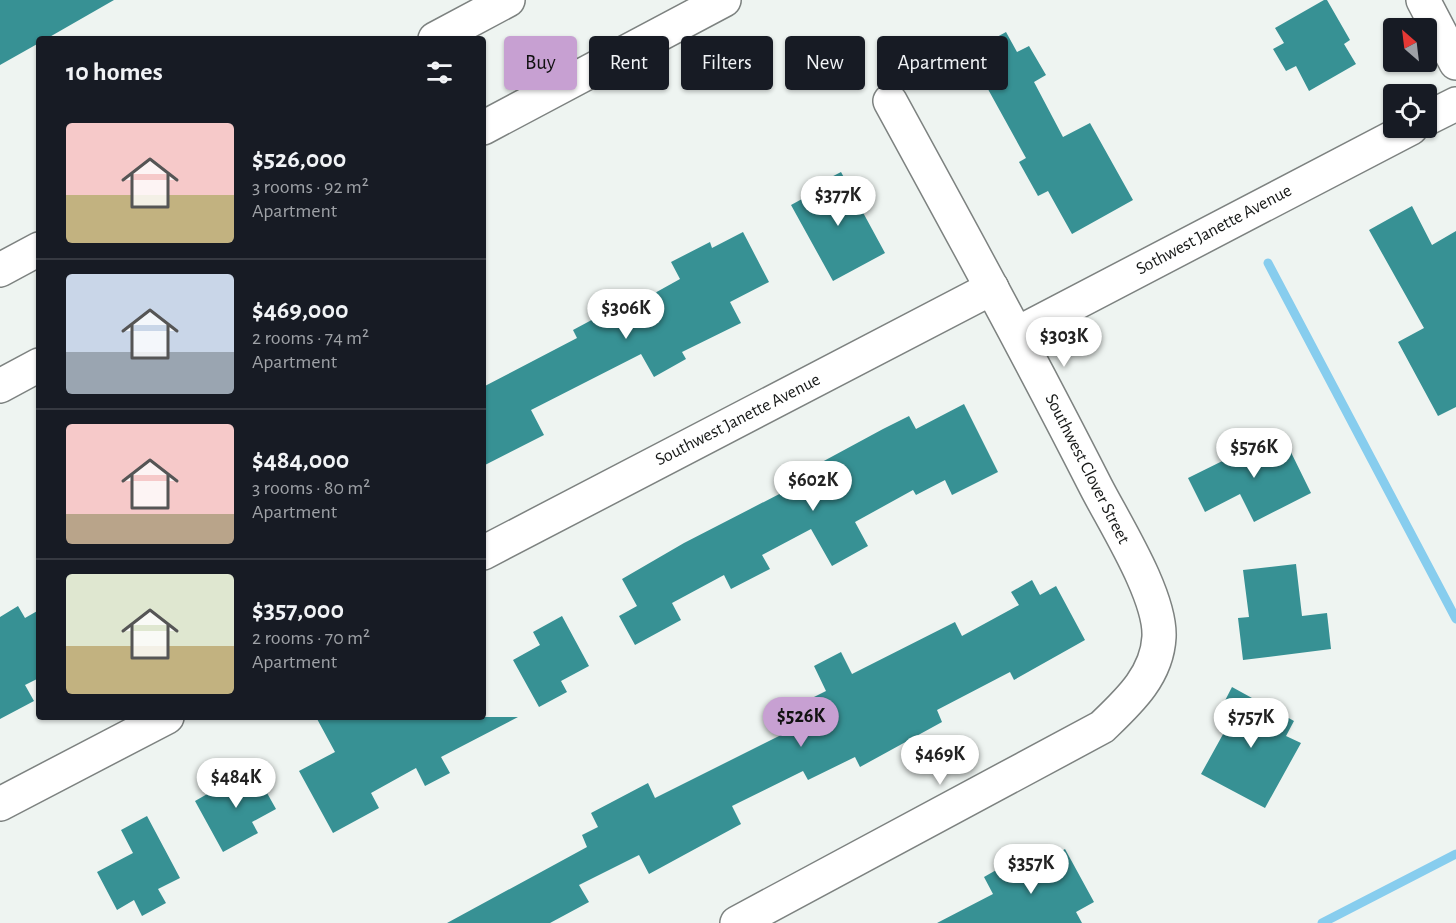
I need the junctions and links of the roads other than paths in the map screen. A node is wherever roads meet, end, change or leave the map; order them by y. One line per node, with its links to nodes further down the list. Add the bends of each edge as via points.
1 (508, 0): 4 (street)
2 (724, 0): 9 (street)
3 (1423, 0): 5 (street)
4 (441, 36)
5 (1452, 47)
6 (890, 101): 13 (street, Southwest Clover Street)
7 (1456, 104): 8 (street)
8 (1437, 114)
9 (486, 126)
10 (1392, 138): 14 (street, Sothwest Janette Avenue)
11 (36, 251): 12 (street)
12 (0, 270)
13 (992, 288): 14 (street, Southwest Clover Street); 17 (street, Southwest Janette Avenue)
14 (1018, 333): 20 (street, Southwest Clover Street, via 1144,581 1159,635 1149,675 1102,727)
15 (36, 367): 16 (street)
16 (0, 386)
17 (486, 551)
18 (161, 720): 19 (street)
19 (0, 804)
20 (737, 923)

